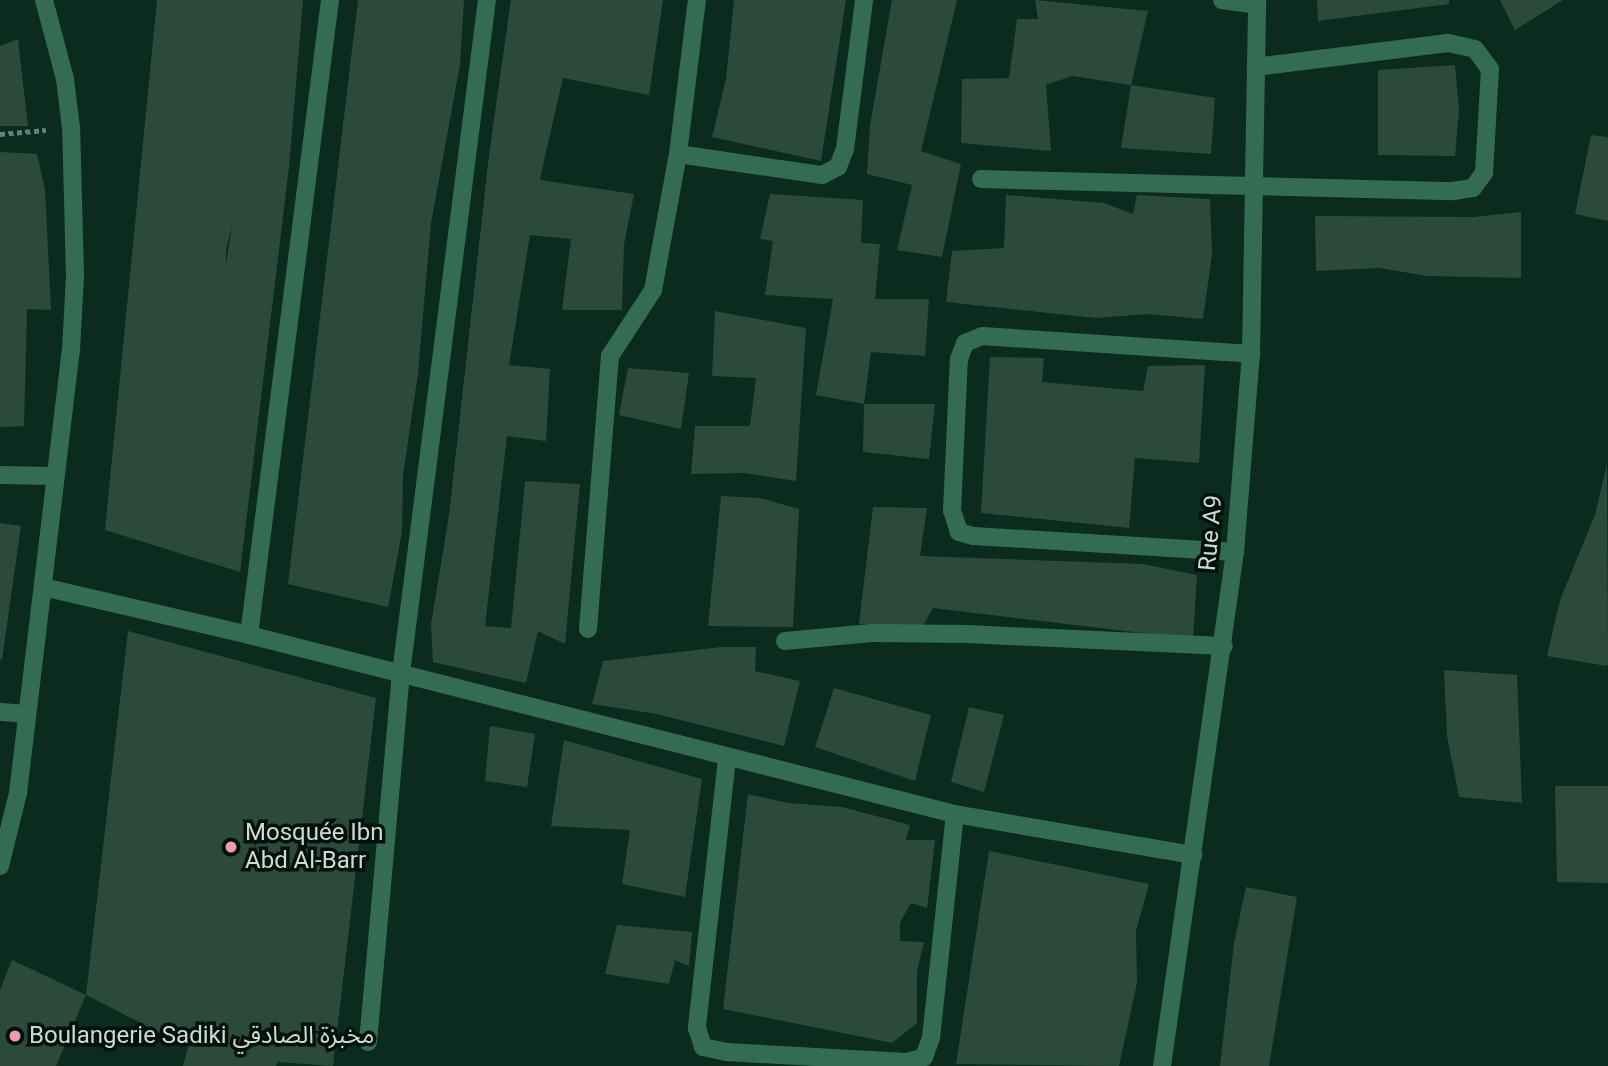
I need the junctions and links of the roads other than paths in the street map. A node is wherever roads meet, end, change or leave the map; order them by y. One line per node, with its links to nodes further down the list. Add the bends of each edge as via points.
1 (44, 0): 14 (street, via 65,79 71,128 75,275)
2 (330, 0): 18 (street)
3 (487, 0): 21 (street)
4 (697, 0): 9 (street)
5 (864, 0): 9 (street, via 845,149 838,167 822,175)
6 (1222, 0): 7 (street)
7 (1257, 2): 8 (street, Rue A9)
8 (1255, 67): 11 (street, Rue A9); 11 (street, via 1448,43 1475,49 1490,69 1484,173 1473,188)
9 (678, 154): 17 (street, via 653,290 611,356)
10 (981, 179): 11 (street)
11 (1253, 184): 12 (street, Rue A9)
12 (1251, 354): 15 (street, Rue A9); 15 (street, via 982,336 965,343 959,359 952,511 958,531 973,536)
13 (0, 475): 14 (street)
14 (55, 477): 16 (street)
15 (1235, 552): 20 (street, Rue A9)
16 (43, 587): 18 (street); 23 (street)
17 (588, 629)
18 (249, 635): 21 (street)
19 (785, 641): 20 (street, via 926,633)
20 (1224, 646): 26 (street, Rue A9)
21 (401, 673): 24 (street); 28 (street)
22 (0, 712): 23 (street)
23 (27, 714): 27 (street, via 18,793)
24 (727, 759): 25 (street); 25 (street, via 696,1028 703,1047 907,1062 924,1057 931,1038)
25 (955, 814): 26 (street)
26 (1193, 855): 29 (street, Rue A9)
27 (0, 866)
28 (368, 1042)
29 (1162, 1066)

